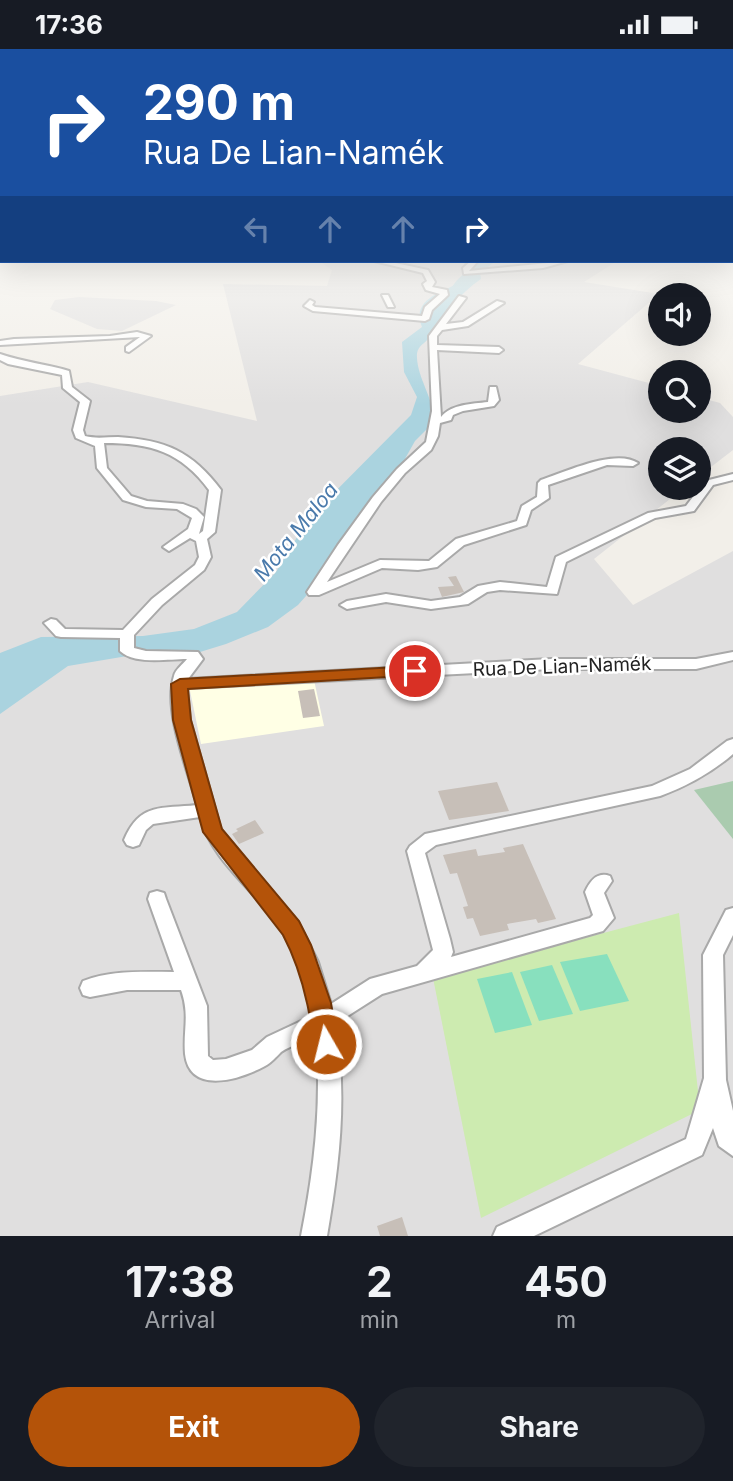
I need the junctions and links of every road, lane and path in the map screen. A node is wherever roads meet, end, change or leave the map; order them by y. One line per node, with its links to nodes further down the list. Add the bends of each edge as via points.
1 (441, 294): 4 (street, via 424,309 426,318 422,319 313,309)
2 (385, 296): 6 (street, via 396,306)
3 (461, 298): 7 (street)
4 (310, 302)
5 (500, 303): 7 (street, via 465,324)
6 (359, 305)
7 (437, 329): 8 (street); 10 (street)
8 (470, 329)
9 (0, 343): 11 (street, via 147,336)
10 (432, 347): 12 (street); 15 (street)
11 (129, 349)
12 (499, 350)
13 (0, 357): 16 (street, via 66,373 68,388 85,401 78,430 81,437)
14 (493, 389): 15 (street, via 491,404 461,408)
15 (437, 421): 17 (street, via 424,454 404,468 364,517 316,593 380,564 433,564 460,542 522,523 526,508 543,498 543,483 606,463)
16 (95, 441): 19 (street, via 102,447 102,468 127,498 192,511 198,517); 19 (street, via 109,439 175,452 203,473 215,490 209,532)
17 (633, 463)
18 (733, 477): 21 (street, via 709,483 690,509 652,516 560,559 552,591 500,586 483,589 463,601 431,605 386,598)
19 (198, 534): 20 (street); 23 (street, via 205,557 200,566)
20 (169, 547)
21 (347, 605)
22 (51, 623): 23 (street, via 61,633)
23 (127, 634): 25 (street, via 127,651 134,655 193,655 196,659 181,675)
24 (733, 656): 25 (street, Rua De Lian-Namék, via 696,664 551,664)
25 (180, 684): 27 (street, via 182,720)
26 (733, 745): 32 (street, via 709,767 654,792 431,839 416,851 443,952)
27 (206, 809): 28 (street, via 158,816 141,824); 35 (street, via 223,848 291,928)
28 (133, 840)
29 (603, 881): 32 (street, via 594,892 604,918 596,925)
30 (157, 899): 33 (street)
31 (733, 916): 36 (street, via 713,955)
32 (418, 975): 35 (street, via 377,986)
33 (188, 981): 34 (street, via 127,981); 35 (street, via 197,1006 196,1056 210,1071 259,1058 275,1044)
34 (90, 988)
35 (324, 1020): 38 (street, via 329,1128)
36 (715, 1078): 37 (street, via 727,1138); 39 (street, via 694,1147)
37 (733, 1144)
38 (314, 1236)
39 (506, 1236)

